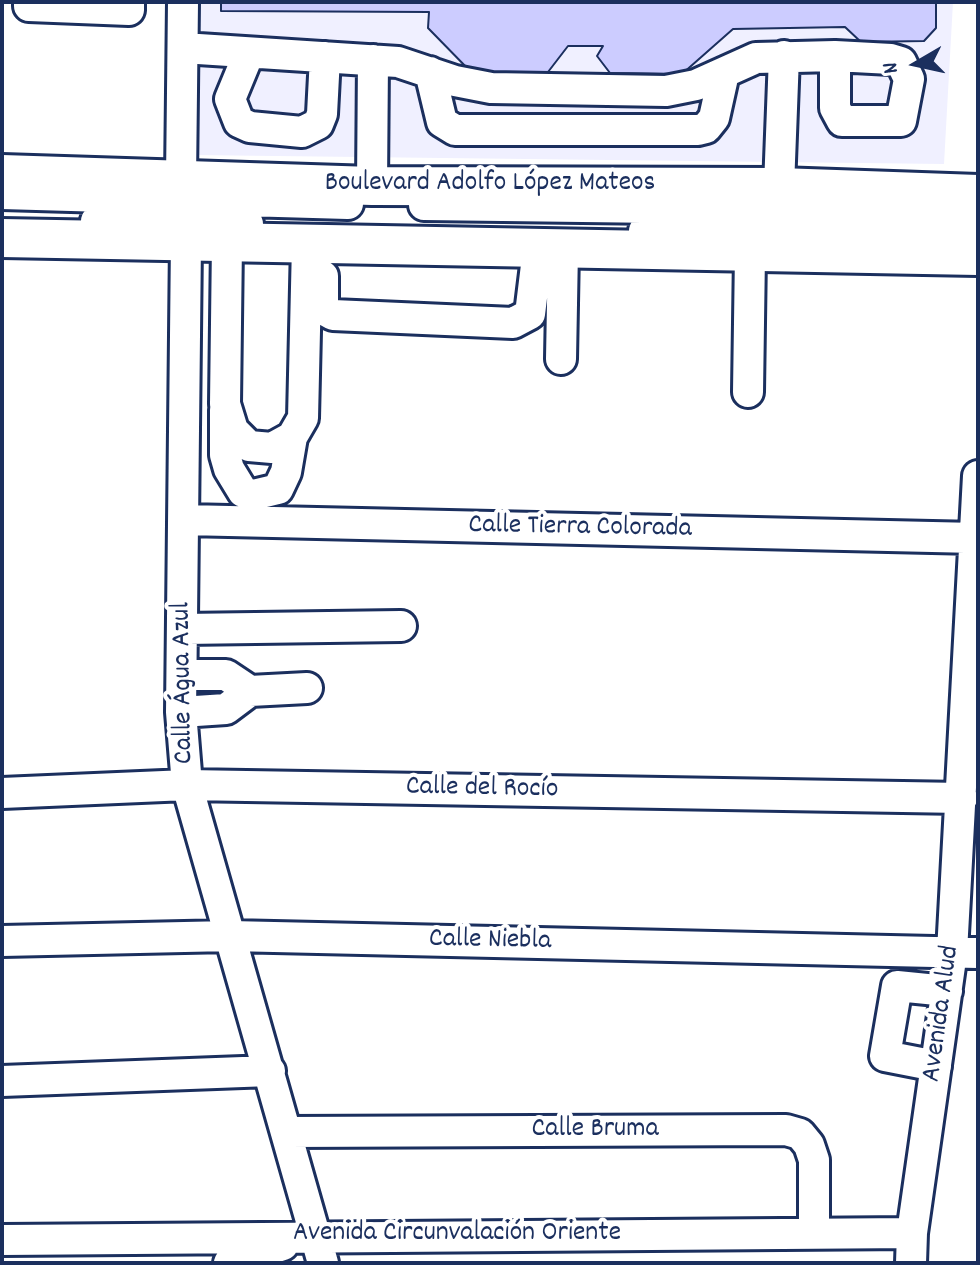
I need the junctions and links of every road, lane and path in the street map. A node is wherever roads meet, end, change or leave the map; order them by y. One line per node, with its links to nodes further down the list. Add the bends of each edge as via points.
1 (29, 2): 2 (street, via 129,10)
2 (129, 2)
3 (183, 2): 4 (street, Calle Água Azul)
4 (183, 48): 5 (street); 17 (street, Calle Água Azul)
5 (249, 53): 8 (street); 8 (street, via 230,99 239,122 302,132 318,124 322,114)
6 (784, 56): 7 (street); 11 (street, via 756,58); 14 (street)
7 (835, 56)
8 (325, 57): 9 (street)
9 (373, 60): 10 (street); 13 (street)
10 (430, 72): 11 (street, via 473,87 666,91); 11 (street, via 442,122 455,130 698,130 714,118)
11 (724, 73)
12 (2, 174): 17 (main road, Boulevard Adolfo López Mateos)
13 (372, 186): 14 (main road, Boulevard Adolfo López Mateos); 17 (main road, Boulevard Adolfo López Mateos)
14 (779, 187): 16 (main road, Boulevard Adolfo López Mateos)
15 (2, 194): 17 (street)
16 (978, 194)
17 (184, 211): 18 (street); 19 (street); 20 (street, via 331,228); 21 (main road, Boulevard Adolfo López Mateos); 22 (main road, Boulevard Adolfo López Mateos); 32 (street, Calle Água Azul)
18 (978, 212)
19 (2, 220)
20 (978, 235)
21 (2, 238)
22 (227, 242): 23 (main road, Boulevard Adolfo López Mateos); 29 (street)
23 (316, 245): 24 (main road, Boulevard Adolfo López Mateos); 24 (street, via 328,313 513,323 530,314); 30 (street, via 303,418)
24 (550, 249): 25 (main road, Boulevard Adolfo López Mateos); 27 (street)
25 (750, 253): 26 (main road, Boulevard Adolfo López Mateos); 28 (street)
26 (978, 256)
27 (561, 359)
28 (748, 392)
29 (225, 404): 30 (street, via 233,430 249,446 272,448); 30 (street, via 225,455 243,492 278,489)
30 (292, 437)
31 (978, 476): 33 (street, Avenida Alud)
32 (185, 520): 33 (street, Calle Tierra Colorada); 35 (street, Calle Água Azul)
33 (976, 538): 42 (street, Avenida Alud)
34 (401, 626): 35 (street)
35 (183, 629): 36 (street, Calle Água Azul)
36 (182, 675): 38 (street, via 226,675); 39 (street, Calle Água Azul)
37 (307, 688): 38 (street)
38 (250, 691): 39 (street, via 226,709)
39 (181, 712): 40 (street, Calle Água Azul)
40 (187, 785): 41 (street, Calle del Rocío); 42 (street, Calle del Rocío); 43 (street, Calle Água Azul)
41 (2, 793)
42 (962, 798): 45 (street, Avenida Alud)
43 (230, 936): 44 (street, Calle Niebla); 45 (street, Calle Niebla); 48 (street, Calle Água Azul)
44 (2, 941)
45 (965, 953): 46 (street, Avenida Alud)
46 (947, 991): 47 (street, Avenida Alud); 47 (street, via 897,986 885,1056)
47 (936, 1066): 54 (street, Avenida Alud)
48 (270, 1071): 49 (street); 50 (street, Calle Água Azul)
49 (2, 1081)
50 (287, 1132): 51 (street, Calle Bruma, via 786,1130 800,1134 814,1160); 55 (street, Calle Água Azul)
51 (814, 1233): 54 (street, Avenida Circunvalación Oriente); 55 (street, Avenida Circunvalación Oriente)
52 (121, 1239): 53 (street, Avenida Circunvalación Oriente); 55 (street, Avenida Circunvalación Oriente); 56 (street, via 136,1247)
53 (2, 1240)
54 (912, 1248)
55 (319, 1249): 57 (street)
56 (145, 1263)
57 (229, 1263)

